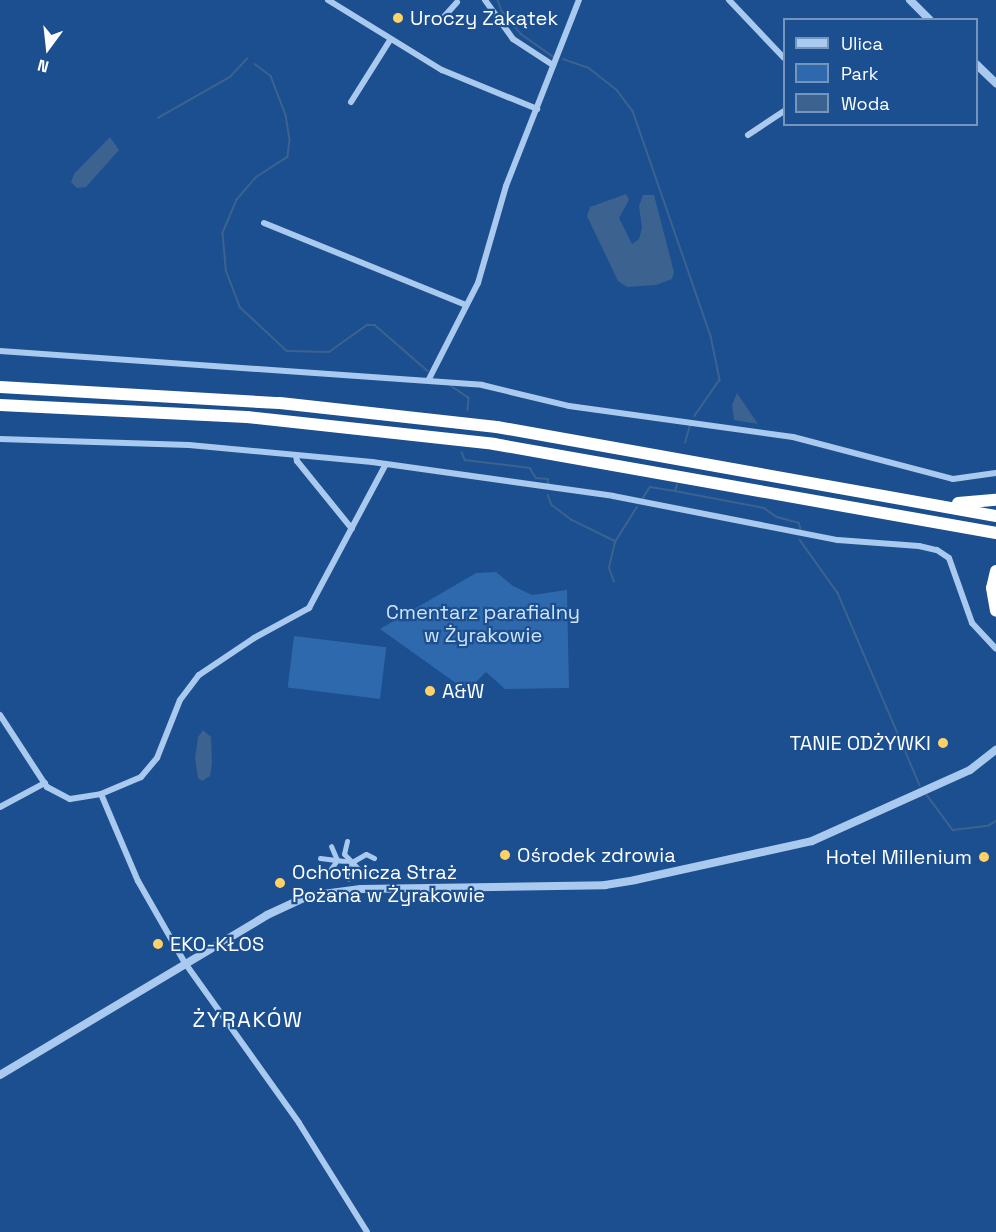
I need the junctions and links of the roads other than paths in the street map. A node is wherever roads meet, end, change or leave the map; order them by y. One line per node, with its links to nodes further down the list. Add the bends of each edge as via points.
1 (328, 0): 9 (street)
2 (486, 0): 11 (street, via 513,39)
3 (579, 0): 11 (street)
4 (729, 0): 10 (street)
5 (910, 0): 7 (street)
6 (457, 1): 8 (street)
7 (928, 18)
8 (441, 20)
9 (390, 40): 14 (street); 15 (street, via 442,70)
10 (783, 57)
11 (553, 65): 15 (street)
12 (978, 66): 13 (street)
13 (996, 83)
14 (351, 102)
15 (537, 109): 19 (street, via 506,186 486,260)
16 (783, 112): 17 (street)
17 (748, 135)
18 (264, 223): 19 (street)
19 (466, 305): 21 (street)
20 (0, 351): 21 (street, via 363,378)
21 (429, 379): 27 (street, via 525,393 569,406 793,437 953,479)
22 (0, 387): 28 (highway, via 196,396 410,416 641,450)
23 (0, 405): 32 (highway, via 222,415 402,433 639,467)
24 (0, 439): 25 (street, via 189,445)
25 (296, 455): 26 (street); 31 (street, via 297,462)
26 (386, 464): 31 (street); 35 (street, via 613,496 838,540 937,550 946,554 954,567 972,623)
27 (996, 473)
28 (914, 500): 29 (highway); 30 (highway)
29 (996, 500)
30 (996, 516)
31 (352, 529): 39 (street, via 309,608 199,675 180,700 151,769)
32 (996, 533)
33 (996, 571): 34 (highway, via 992,588)
34 (996, 611)
35 (996, 649)
36 (0, 715): 38 (street)
37 (996, 750): 48 (street, via 970,770 799,844 605,885 361,889 315,894 267,915)
38 (45, 783): 39 (street, via 70,799); 40 (street)
39 (101, 794): 48 (street, via 138,881)
40 (0, 807)
41 (346, 841): 45 (street, via 344,854)
42 (331, 846): 44 (street)
43 (320, 858): 44 (street)
44 (338, 860): 45 (street); 46 (street)
45 (352, 862): 45 (street, via 362,855 375,857 373,873 361,872); 47 (street)
46 (327, 873)
47 (348, 879)
48 (185, 963): 49 (street); 50 (street, via 299,1123)
49 (0, 1075)
50 (367, 1232)

